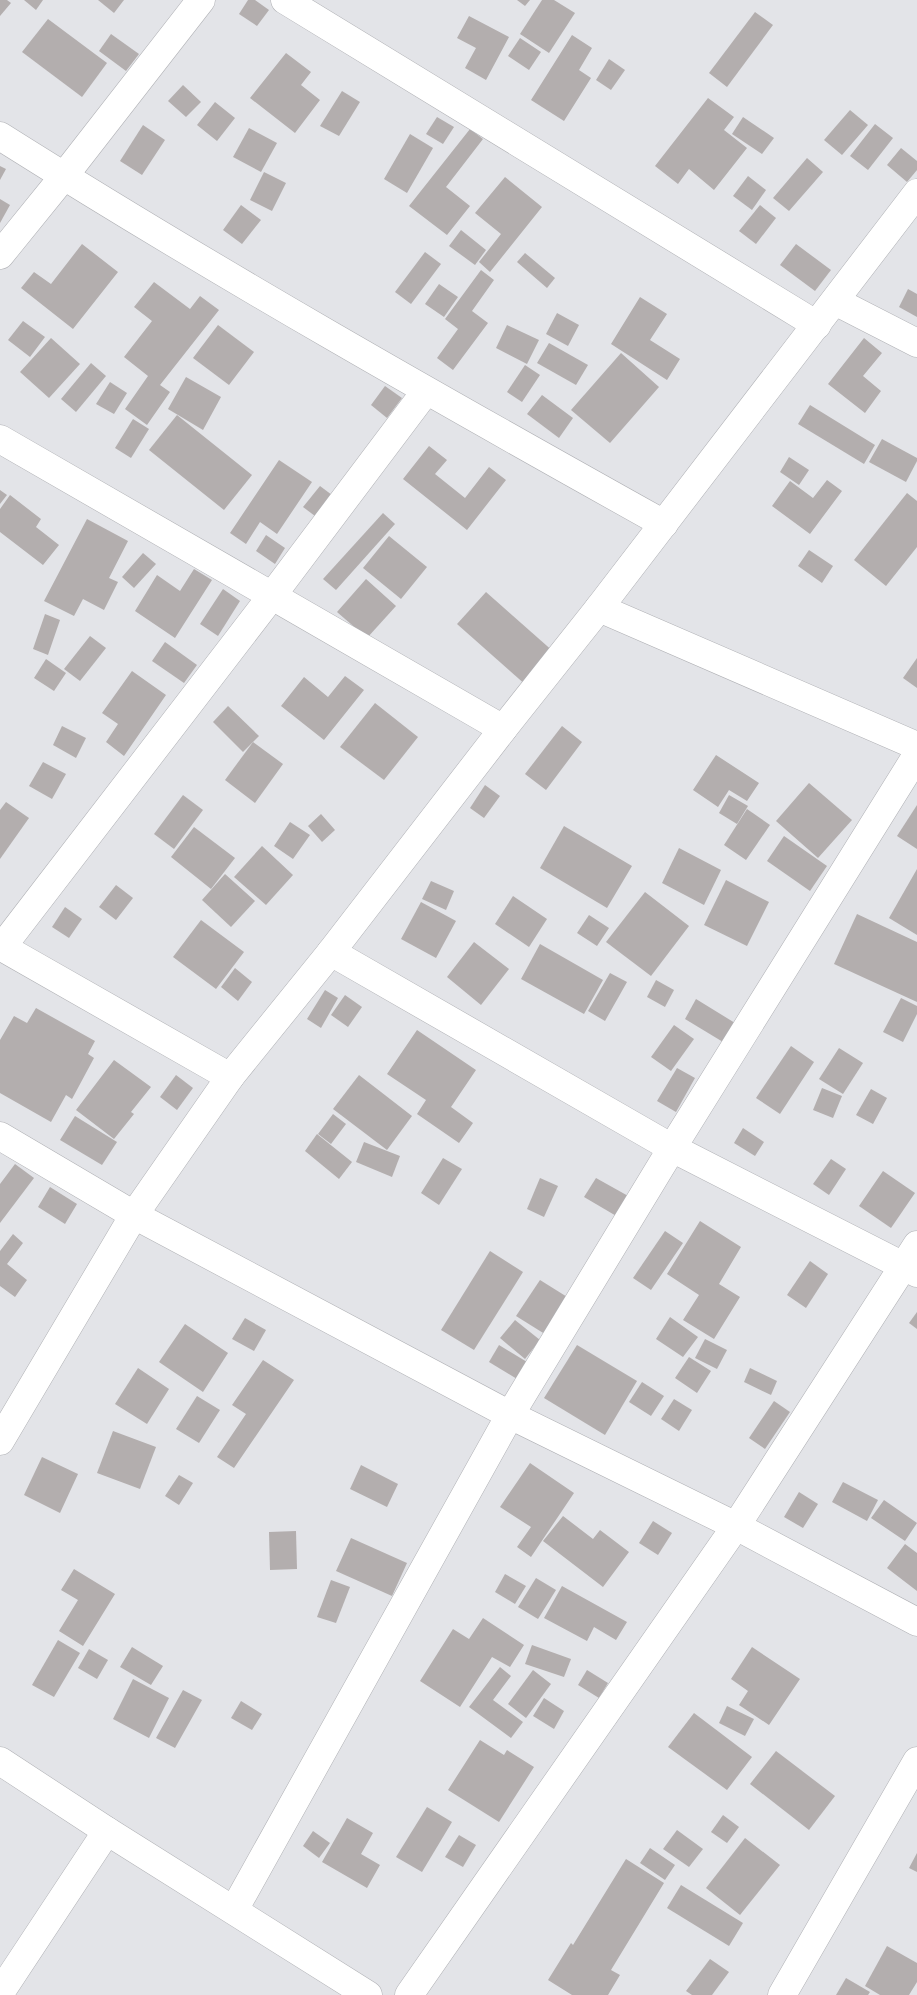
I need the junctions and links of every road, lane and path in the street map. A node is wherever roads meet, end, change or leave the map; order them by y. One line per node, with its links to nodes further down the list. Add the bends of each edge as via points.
1 (201, 0): 4 (street)
2 (285, 0): 8 (street)
3 (0, 136): 4 (street)
4 (64, 176): 6 (street); 10 (street)
5 (917, 192): 7 (street)
6 (0, 254)
7 (835, 301): 8 (street); 9 (street)
8 (817, 325): 12 (street)
9 (917, 343)
10 (426, 391): 12 (street); 13 (street)
11 (0, 439): 13 (street)
12 (664, 524): 14 (street)
13 (271, 596): 15 (street); 18 (street)
14 (599, 608): 15 (street); 16 (street)
15 (502, 729): 19 (street)
16 (917, 746)
17 (917, 755): 22 (street)
18 (1, 946): 20 (street)
19 (331, 952): 20 (street); 22 (street)
20 (230, 1077): 23 (street)
21 (0, 1136): 23 (street)
22 (672, 1148): 24 (street); 25 (street)
23 (134, 1215): 25 (street); 26 (street)
24 (912, 1261): 27 (street)
25 (510, 1415): 27 (street); 32 (street)
26 (0, 1441)
27 (736, 1526): 28 (street); 35 (street)
28 (917, 1622)
29 (0, 1761): 31 (street)
30 (917, 1761): 36 (street)
31 (107, 1831): 32 (street); 33 (street)
32 (234, 1910): 34 (street)
33 (0, 1994)
34 (368, 1995)
35 (408, 1995)
36 (782, 1995)

